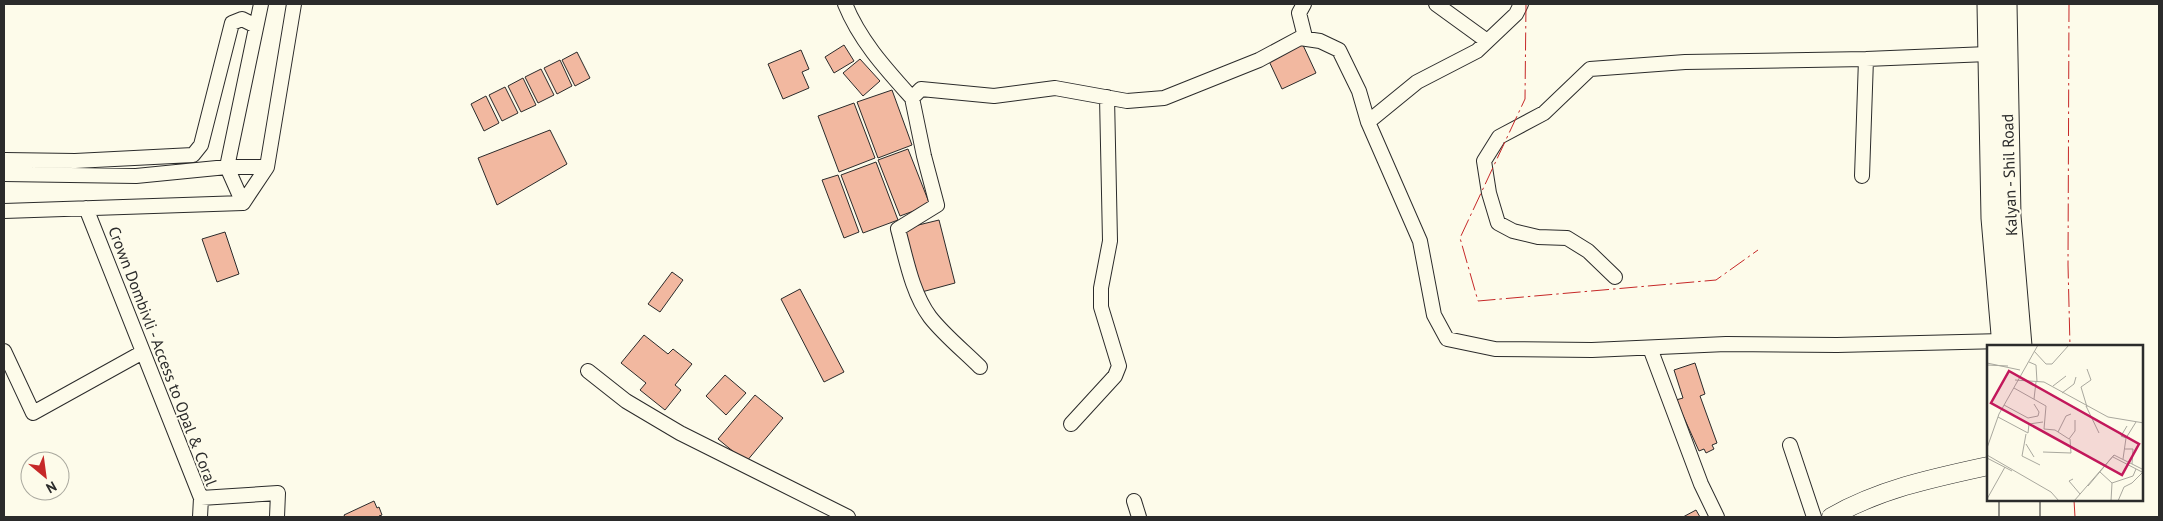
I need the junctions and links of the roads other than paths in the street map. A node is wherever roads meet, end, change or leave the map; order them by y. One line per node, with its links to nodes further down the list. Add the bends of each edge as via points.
1 (261, 4): 9 (street)
2 (294, 4): 19 (street)
3 (845, 4): 15 (street, via 854,26)
4 (1304, 4): 10 (street, via 1299,13)
5 (1436, 4): 11 (street)
6 (1521, 4): 11 (street, via 1516,14)
7 (1988, 4): 12 (main road, Kalyan - Shil Road)
8 (2006, 4): 25 (main road, Kalyan - Shil Road)
9 (256, 26): 17 (street, via 242,19 232,23 201,144 193,155); 18 (street)
10 (1304, 37): 14 (street, via 1259,60 1164,98 1127,102); 16 (street, via 1339,50 1359,91)
11 (1487, 41): 16 (street, via 1477,51 1417,82)
12 (1988, 54): 13 (street); 25 (main road, Kalyan - Shil Road, via 1992,218)
13 (1866, 59): 20 (street); 24 (street, via 1685,62 1590,69 1544,113 1498,137 1484,161 1498,223 1513,231 1538,237 1567,238 1588,251)
14 (1107, 97): 15 (street, via 1055,88 994,96 922,89); 31 (street, via 1110,241 1101,288 1101,307 1120,366 1115,376)
15 (912, 98): 29 (street, via 937,205 898,229 918,295 930,318)
16 (1368, 122): 26 (street, via 1420,241 1434,315 1447,339 1495,349)
17 (4, 167): 18 (street, via 136,176)
18 (226, 167): 19 (street); 21 (street)
19 (267, 167): 21 (street)
20 (1862, 176)
21 (243, 203): 22 (street)
22 (86, 208): 23 (street); 28 (street, Crown Dombivli - Access to Opal & Coral)
23 (4, 211)
24 (1616, 277)
25 (2009, 344): 26 (street, via 1726,344)
26 (1650, 348): 43 (street, via 1700,484)
27 (4, 351): 28 (street, via 33,413)
28 (143, 352): 34 (street, Crown Dombivli - Access to Opal & Coral)
29 (980, 367)
30 (588, 371): 41 (street, via 626,401 680,433)
31 (1071, 424)
32 (1790, 445): 44 (street)
33 (1987, 466): 38 (street, via 1918,481 1858,502)
34 (201, 498): 39 (street, Crown Dombivli - Access to Opal & Coral); 40 (street, via 278,493)
35 (1134, 501): 42 (street)
36 (2010, 501): 45 (main road)
37 (2029, 501): 46 (main road)
38 (1835, 516)
39 (200, 517)
40 (277, 517)
41 (848, 517)
42 (1139, 517)
43 (1717, 517)
44 (1814, 517)
45 (2010, 517)
46 (2028, 517)

